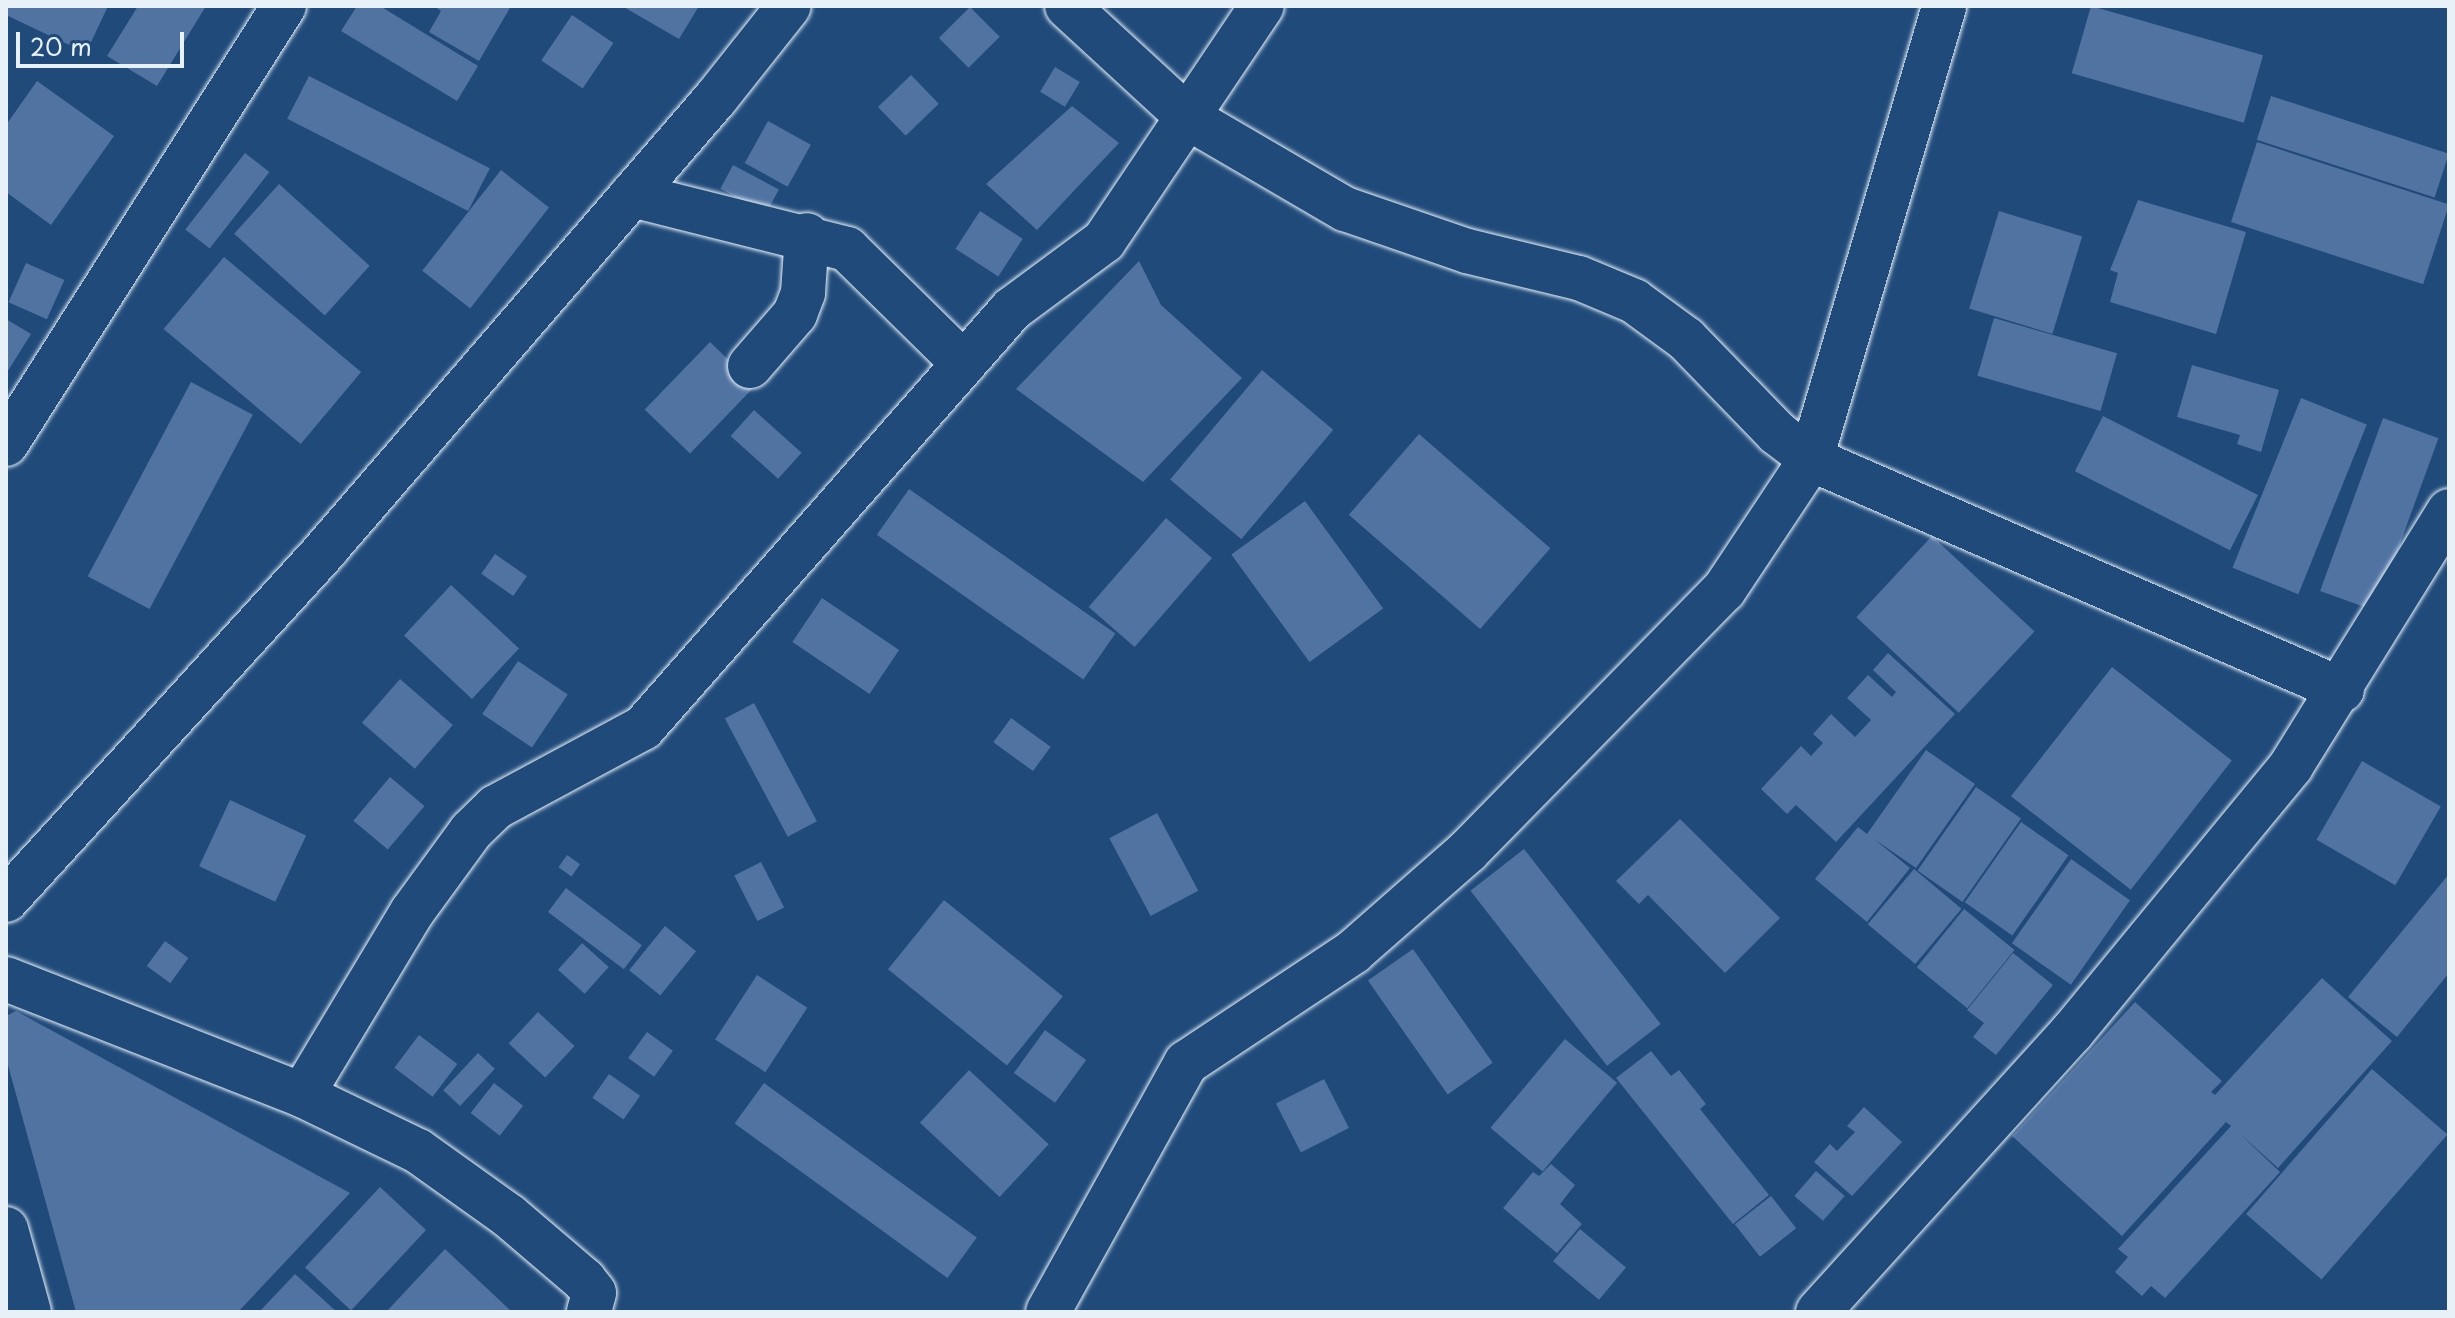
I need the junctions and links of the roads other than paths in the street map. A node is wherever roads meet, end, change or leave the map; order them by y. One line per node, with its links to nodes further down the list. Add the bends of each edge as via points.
1 (284, 6): 11 (street)
2 (789, 6): 7 (street)
3 (1067, 6): 6 (street)
4 (1262, 6): 6 (street)
5 (1944, 6): 12 (street)
6 (1189, 118): 9 (street, via 1104,241 1012,309); 12 (street, via 1345,209 1467,251 1579,278 1634,301 1686,339 1777,433)
7 (632, 195): 8 (street, via 684,211); 15 (street, via 327,548)
8 (807, 235): 9 (street, via 847,249); 10 (street, via 803,293 795,314)
9 (964, 364): 17 (street, via 643,728 496,807 471,831 412,912)
10 (750, 366)
11 (6, 444)
12 (1811, 459): 14 (street); 21 (street, via 1724,590 1468,851 1353,952 1186,1063)
13 (2449, 511): 14 (street)
14 (2342, 690): 22 (street, via 2291,766 2072,1032)
15 (6, 900)
16 (6, 979): 17 (street)
17 (302, 1095): 20 (street, via 418,1151 509,1216 584,1280 594,1293)
18 (6, 1229): 19 (street)
19 (29, 1312)
20 (589, 1312)
21 (1048, 1312)
22 (1818, 1312)

